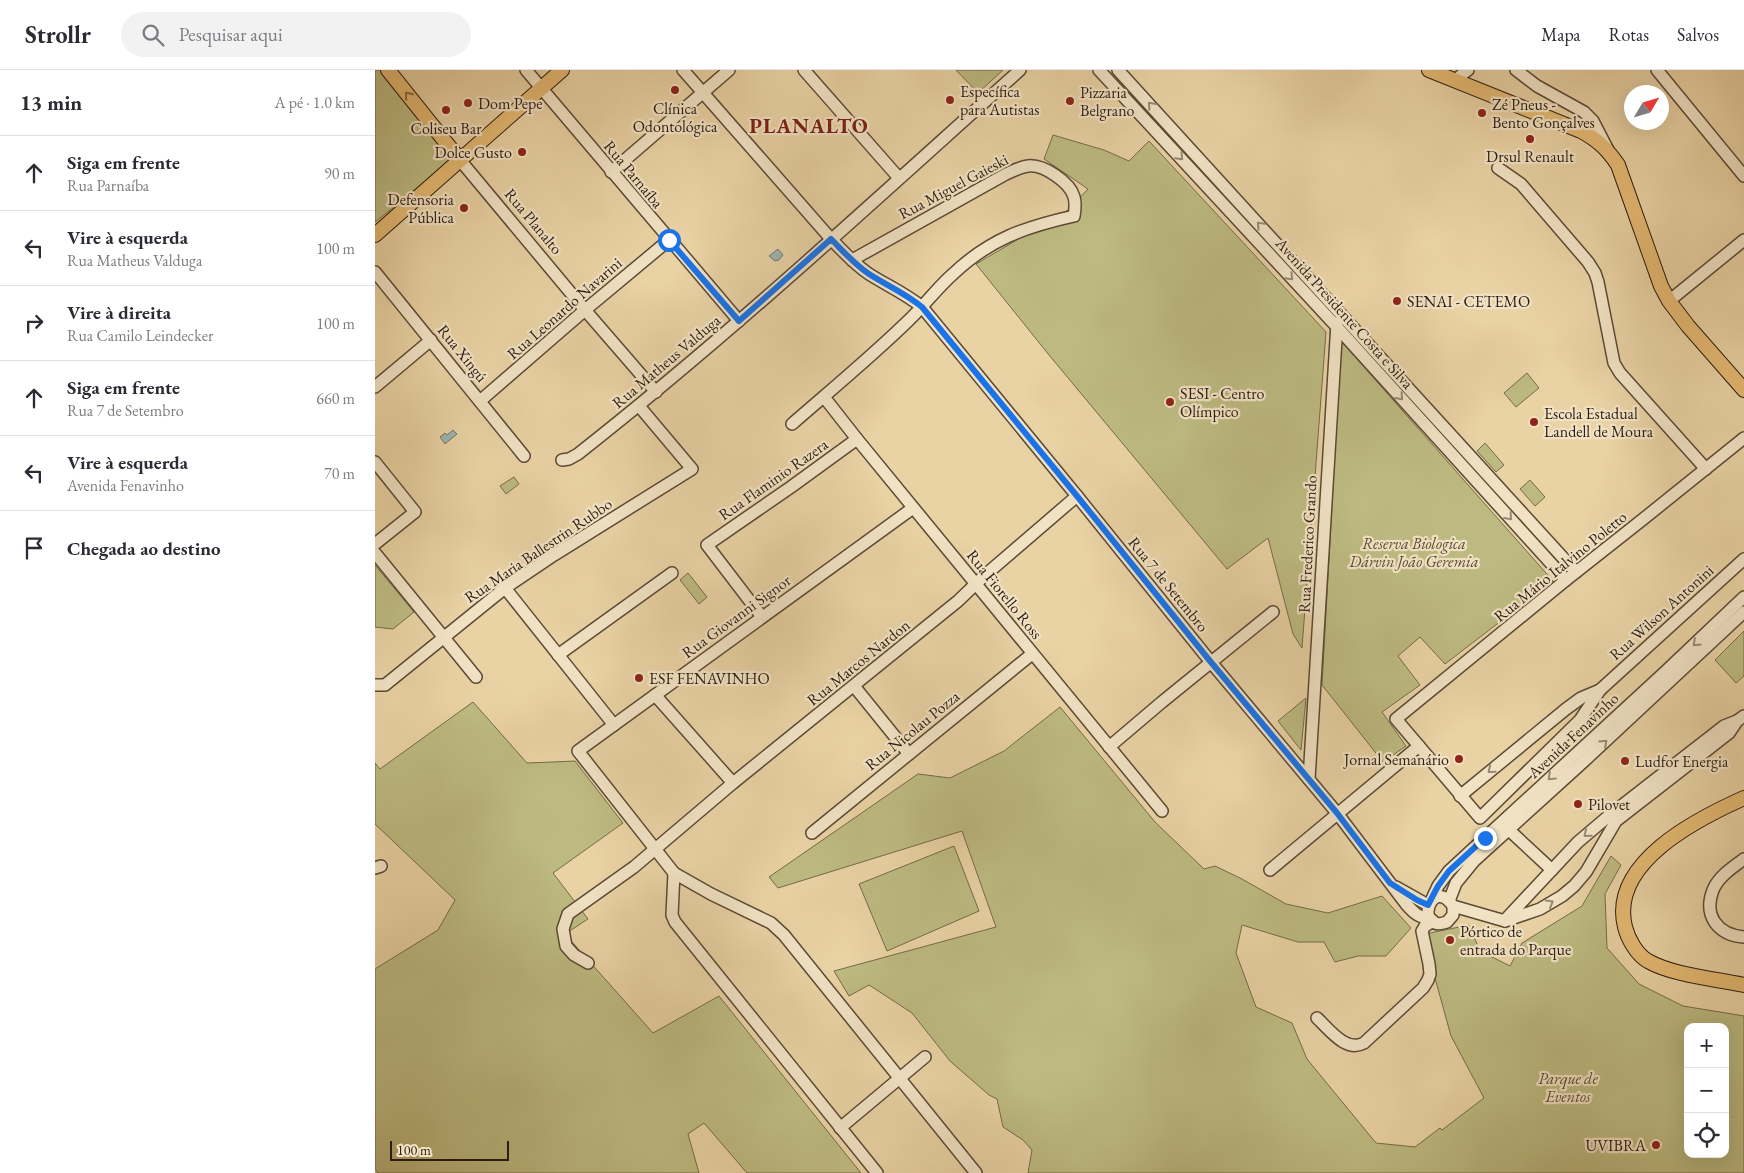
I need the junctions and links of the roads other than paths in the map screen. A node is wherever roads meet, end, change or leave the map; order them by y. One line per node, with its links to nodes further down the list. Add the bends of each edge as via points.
1 (388, 70): 22 (main road, Rua Planalto, one-way to 1)
2 (526, 70): 15 (street, Rua Parnaíba)
3 (562, 70): 15 (main road)
4 (683, 70): 16 (street, Rua 7 de Setembro)
5 (729, 70): 16 (street)
6 (804, 70): 26 (street)
7 (1020, 70): 26 (street, Rua Matheus Valduga)
8 (1099, 70): 20 (street, Avenida Presidente Costa e Silva)
9 (1118, 70): 19 (street, Avenida Presidente Costa e Silva, one-way to 9)
10 (1429, 70): 14 (main road)
11 (1468, 70): 14 (street)
12 (1515, 70): 17 (street)
13 (1657, 70): 25 (street)
14 (1455, 80): 18 (main road)
15 (541, 89): 22 (main road); 24 (street, Rua Parnaíba)
16 (703, 93): 24 (street); 28 (street, Rua 7 de Setembro)
17 (1572, 105): 18 (street); 21 (street, via 1593,121)
18 (1581, 131): 21 (main road)
19 (1176, 133): 20 (street); 36 (street, Avenida Presidente Costa e Silva, one-way to 19)
20 (1166, 142): 38 (street, Avenida Presidente Costa e Silva, one-way to 38)
21 (1609, 152): 33 (main road, via 1618,165)
22 (461, 160): 27 (main road); 35 (street, Rua Planalto)
23 (1498, 168): 56 (street, via 1521,184 1588,262 1598,282 1614,363)
24 (611, 172): 29 (street, Rua Parnaíba)
25 (1744, 176)
26 (899, 178): 28 (street, Rua Matheus Valduga)
27 (375, 235)
28 (831, 239): 31 (street, Rua 7 de Setembro); 37 (street, Rua Matheus Valduga)
29 (669, 240): 35 (street, Rua Leonardo Navarini); 37 (street, Rua Parnaíba)
30 (1744, 240): 33 (street)
31 (852, 260): 34 (street, Rua 7 de Setembro); 34 (street, Rua Miguel Gaieski, via 1005,174 1028,166 1050,172 1071,190 1075,198 1074,216 1019,231 987,247 953,274)
32 (375, 272): 39 (street, Rua Xingú)
33 (1669, 301): 41 (main road)
34 (922, 307): 43 (street); 57 (street, Rua 7 de Setembro)
35 (585, 310): 42 (street, Rua Planalto); 44 (street, Rua Leonardo Navarini)
36 (1340, 312): 38 (street, Rua Frederico Grando); 46 (street, Avenida Presidente Costa e Silva)
37 (739, 321): 42 (street, Rua Matheus Valduga)
38 (1336, 326): 48 (street, Avenida Presidente Costa e Silva, one-way to 48); 87 (street, Rua Frederico Grando)
39 (431, 340): 40 (street); 44 (street, Rua Xingú)
40 (375, 387)
41 (1744, 390)
42 (656, 392): 45 (street, Rua Matheus Valduga)
43 (824, 397): 47 (street); 50 (street, Rua Fiorello Ross)
44 (480, 401): 51 (street, Rua Xingú)
45 (639, 406): 53 (street, Rua Matheus Valduga, via 578,454); 66 (street, Rua Maria Ballestrin Rubbo, via 692,469)
46 (1440, 422): 48 (street); 52 (street, Avenida Presidente Costa e Silva)
47 (792, 424)
48 (1431, 431): 55 (street, Avenida Presidente Costa e Silva)
49 (1744, 438): 56 (street, Rua Mário Italvino Poletto)
50 (857, 439): 58 (street, Rua Fiorello Ross); 70 (street, Rua Flaminio Razera, via 707,545)
51 (524, 456)
52 (1471, 456): 55 (street); 62 (street, Avenida Presidente Costa e Silva)
53 (562, 460)
54 (375, 462): 59 (street, via 415,512)
55 (1462, 465): 64 (street, Avenida Presidente Costa e Silva, one-way to 64)
56 (1706, 469): 62 (street, Rua Mário Italvino Poletto)
57 (1077, 496): 65 (street, Rua Marcos Nardon); 75 (street, Rua 7 de Setembro)
58 (913, 508): 65 (street, Rua Fiorello Ross); 70 (street, Rua Giovanni Signor)
59 (375, 544)
60 (375, 553): 72 (street)
61 (1744, 558): 79 (street, Rua Wilson Antonini)
62 (1576, 572): 64 (street, Rua Mário Italvino Poletto)
63 (673, 574): 74 (street)
64 (1566, 580): 83 (street, Rua Mário Italvino Poletto, via 1396,719)
65 (976, 583): 73 (street, Rua Fiorello Ross); 78 (street, Rua Marcos Nardon)
66 (505, 588): 72 (street, Rua Maria Ballestrin Rubbo); 74 (street)
67 (1744, 597): 71 (street, Avenida Fenavinho)
68 (1273, 612): 75 (street)
69 (1744, 612): 71 (street, Avenida Fenavinho)
70 (762, 616): 80 (street, Rua Giovanni Signor)
71 (1713, 635): 86 (street, Avenida Fenavinho)
72 (442, 637): 76 (street); 77 (street, Rua Maria Ballestrin Rubbo)
73 (1032, 654): 84 (street, Rua Fiorello Ross); 85 (street, Rua Nicolau Pozza)
74 (558, 655): 82 (street)
75 (1210, 661): 84 (street); 87 (street, Rua 7 de Setembro)
76 (476, 677)
77 (380, 685)
78 (854, 686): 85 (street); 88 (street, Rua Marcos Nardon)
79 (1600, 690): 89 (street, Rua Wilson Antonini, one-way to 89, via 1566,709); 89 (street, Rua Wilson Antonini, via 1580,720 1480,818)
80 (655, 695): 82 (street, Rua Giovanni Signor); 88 (street)
81 (1741, 718): 99 (street, one-way to 99, via 1724,726 1611,814); 105 (street, one-way to 81, via 1540,909 1574,886 1616,821 1729,733)
82 (614, 725): 96 (street, Rua Giovanni Signor, via 578,751)
83 (1419, 746): 89 (street); 92 (street)
84 (1109, 747): 91 (street, Rua Fiorello Ross)
85 (909, 754): 94 (street, Rua Nicolau Pozza)
86 (1578, 759): 93 (street, Avenida Fenavinho); 95 (street, Avenida Fenavinho, one-way to 95)
87 (1309, 779): 92 (street, Rua 7 de Setembro)
88 (733, 784): 96 (street, Rua Marcos Nardon)
89 (1460, 796)
90 (1744, 798): 108 (main road, via 1689,826 1647,859 1634,876 1623,905 1627,934 1646,960 1666,969)
91 (1162, 812)
92 (1337, 813): 98 (street); 101 (street, Rua 7 de Setembro)
93 (1509, 830): 95 (street, Avenida Fenavinho); 99 (street)
94 (812, 833)
95 (1489, 841): 102 (street, Avenida Fenavinho, via 1449,871); 103 (street, Avenida Fenavinho, via 1455,883)
96 (654, 848): 100 (street); 107 (street, Rua Marcos Nardon, via 621,877 568,914 563,929 566,946)
97 (1744, 859): 106 (street, via 1728,871 1713,889 1711,906 1713,921 1721,930)
98 (1270, 870)
99 (1552, 870): 105 (street)
100 (674, 873): 111 (street, via 771,923 784,934); 112 (street, via 672,915 675,922)
101 (1390, 883): 102 (street, Rua 7 de Setembro, via 1417,900); 104 (street, Rua 7 de Setembro, via 1415,915)
102 (1429, 903): 103 (street, via 1442,897); 104 (street, via 1427,912)
103 (1451, 904): 104 (street, via 1453,915 1447,922); 105 (street)
104 (1432, 920): 109 (street, via 1422,931 1429,964 1428,980 1364,1043 1349,1046)
105 (1505, 921)
106 (1744, 936)
107 (588, 963)
108 (1744, 985)
109 (1317, 1018)
110 (925, 1057): 111 (street)
111 (901, 1078): 112 (street); 114 (street)
112 (840, 1128): 113 (street)
113 (877, 1173)
114 (976, 1173)

